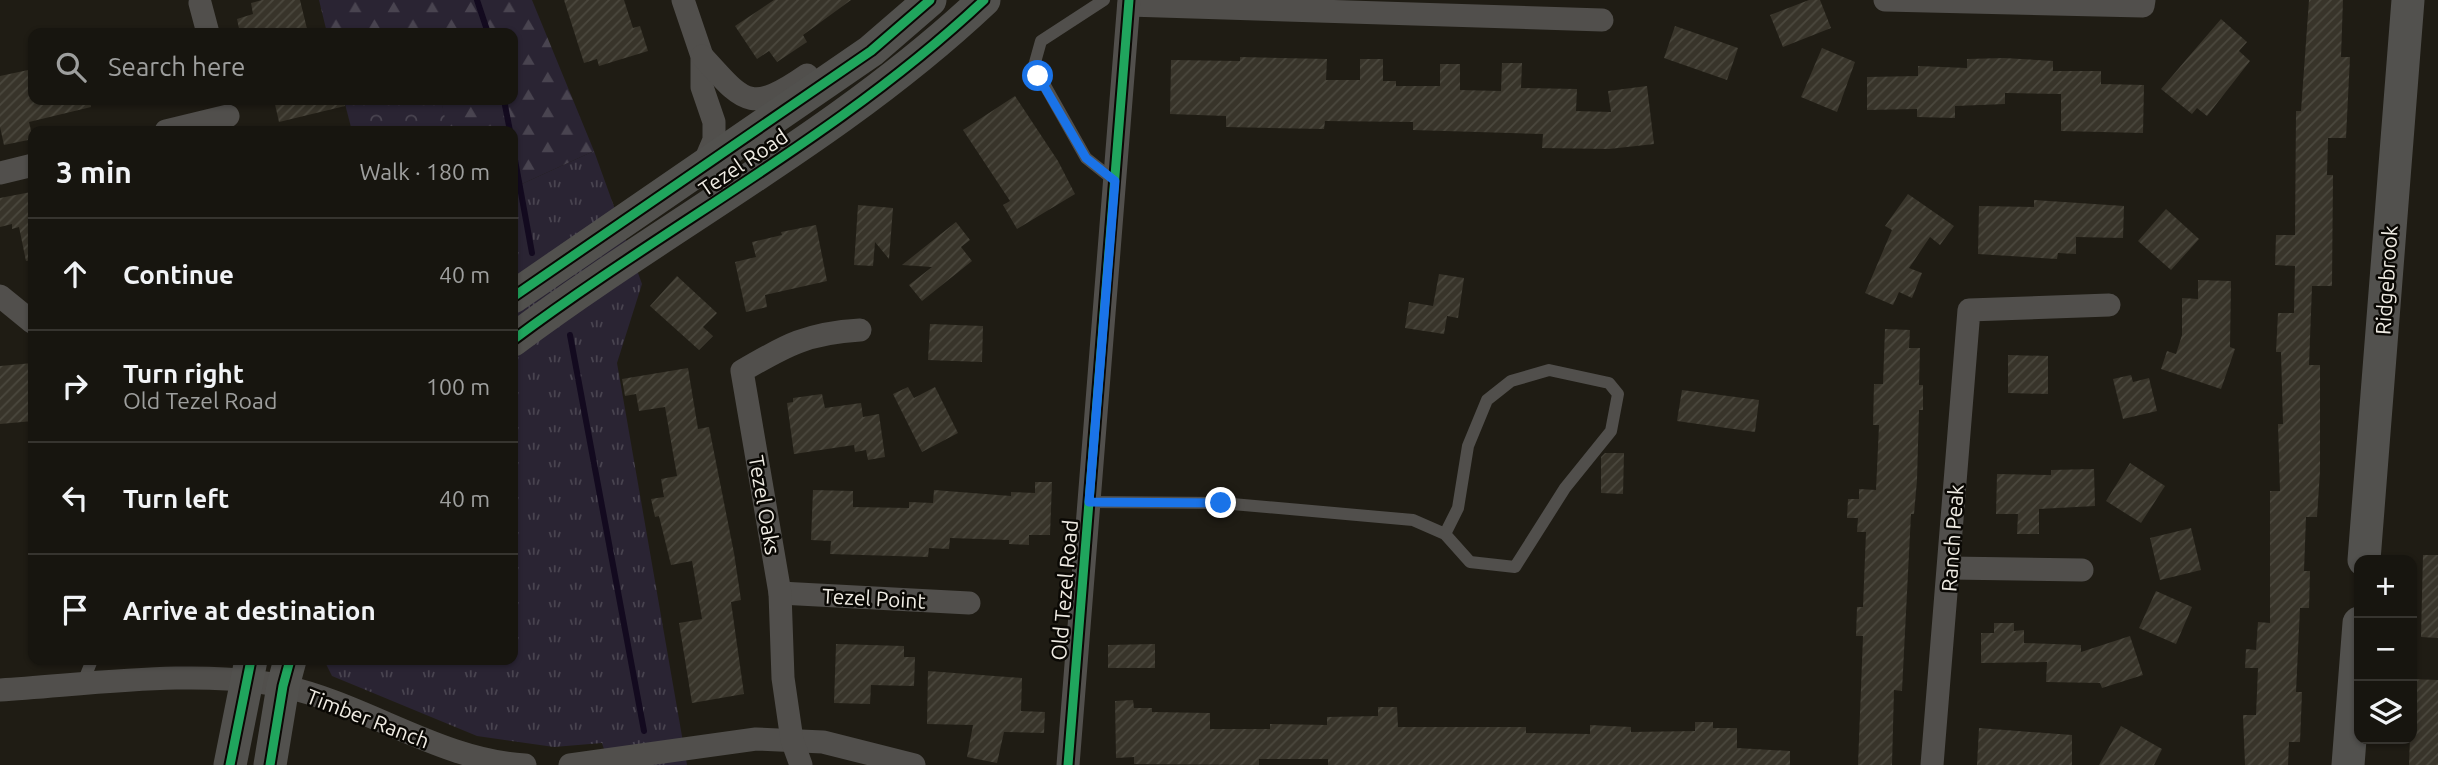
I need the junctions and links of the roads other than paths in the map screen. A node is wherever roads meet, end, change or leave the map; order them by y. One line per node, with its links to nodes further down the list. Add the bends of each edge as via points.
1 (683, 0): 13 (street)
2 (928, 0): 13 (street, via 853,43 783,92 765,98 747,99 735,93); 17 (main road, Tezel Road, via 872,51)
3 (984, 0): 25 (main road, Tezel Road, via 872,96)
4 (1104, 0): 19 (lane, via 1041,41 1034,66 1086,158)
5 (2408, 0): 28 (main road, Ridgebrook)
6 (1884, 1): 8 (street)
7 (1129, 2): 10 (street); 19 (street, Old Tezel Road)
8 (2143, 3)
9 (200, 4): 12 (street)
10 (1290, 4): 11 (street)
11 (1602, 20)
12 (207, 28)
13 (702, 56): 17 (street, via 702,87 714,122 714,140)
14 (228, 116): 15 (street)
15 (187, 126)
16 (28, 166): 18 (street)
17 (701, 169): 20 (main road, Tezel Road)
18 (0, 173)
19 (1115, 181): 26 (street, Old Tezel Road)
20 (518, 294)
21 (0, 296): 23 (street)
22 (2109, 305): 29 (street, Ranch Peak, via 1969,310)
23 (28, 319)
24 (860, 330): 31 (street, Tezel Oaks, via 825,332 788,344 742,371)
25 (518, 337)
26 (1089, 502): 27 (lane, via 1221,503 1413,520); 47 (street, Old Tezel Road)
27 (1445, 534): 27 (lane, via 1470,562 1515,567 1565,488 1611,431 1618,394 1609,383 1549,370 1511,381 1487,400 1468,446 1458,508)
28 (2364, 555)
29 (1950, 568): 30 (street); 48 (street, Ranch Peak)
30 (2082, 570)
31 (780, 593): 32 (street, Tezel Point); 39 (street, Tezel Oaks, via 782,667)
32 (968, 603)
33 (90, 665): 37 (lane)
34 (248, 670): 35 (street, Timber Ranch); 37 (street, Timber Ranch, via 223,678); 41 (main road)
35 (287, 673): 40 (street, Timber Ranch, via 353,709); 42 (main road)
36 (2355, 681): 49 (main road)
37 (82, 685): 38 (street, Timber Ranch)
38 (0, 690)
39 (792, 740): 44 (street, via 756,738); 45 (street, Tezel Oaks); 46 (street, via 855,748)
40 (484, 762): 43 (street, Timber Ranch)
41 (230, 765)
42 (270, 765)
43 (525, 765)
44 (570, 765)
45 (801, 765)
46 (914, 765)
47 (1068, 765)
48 (1932, 765)
49 (2348, 765)

